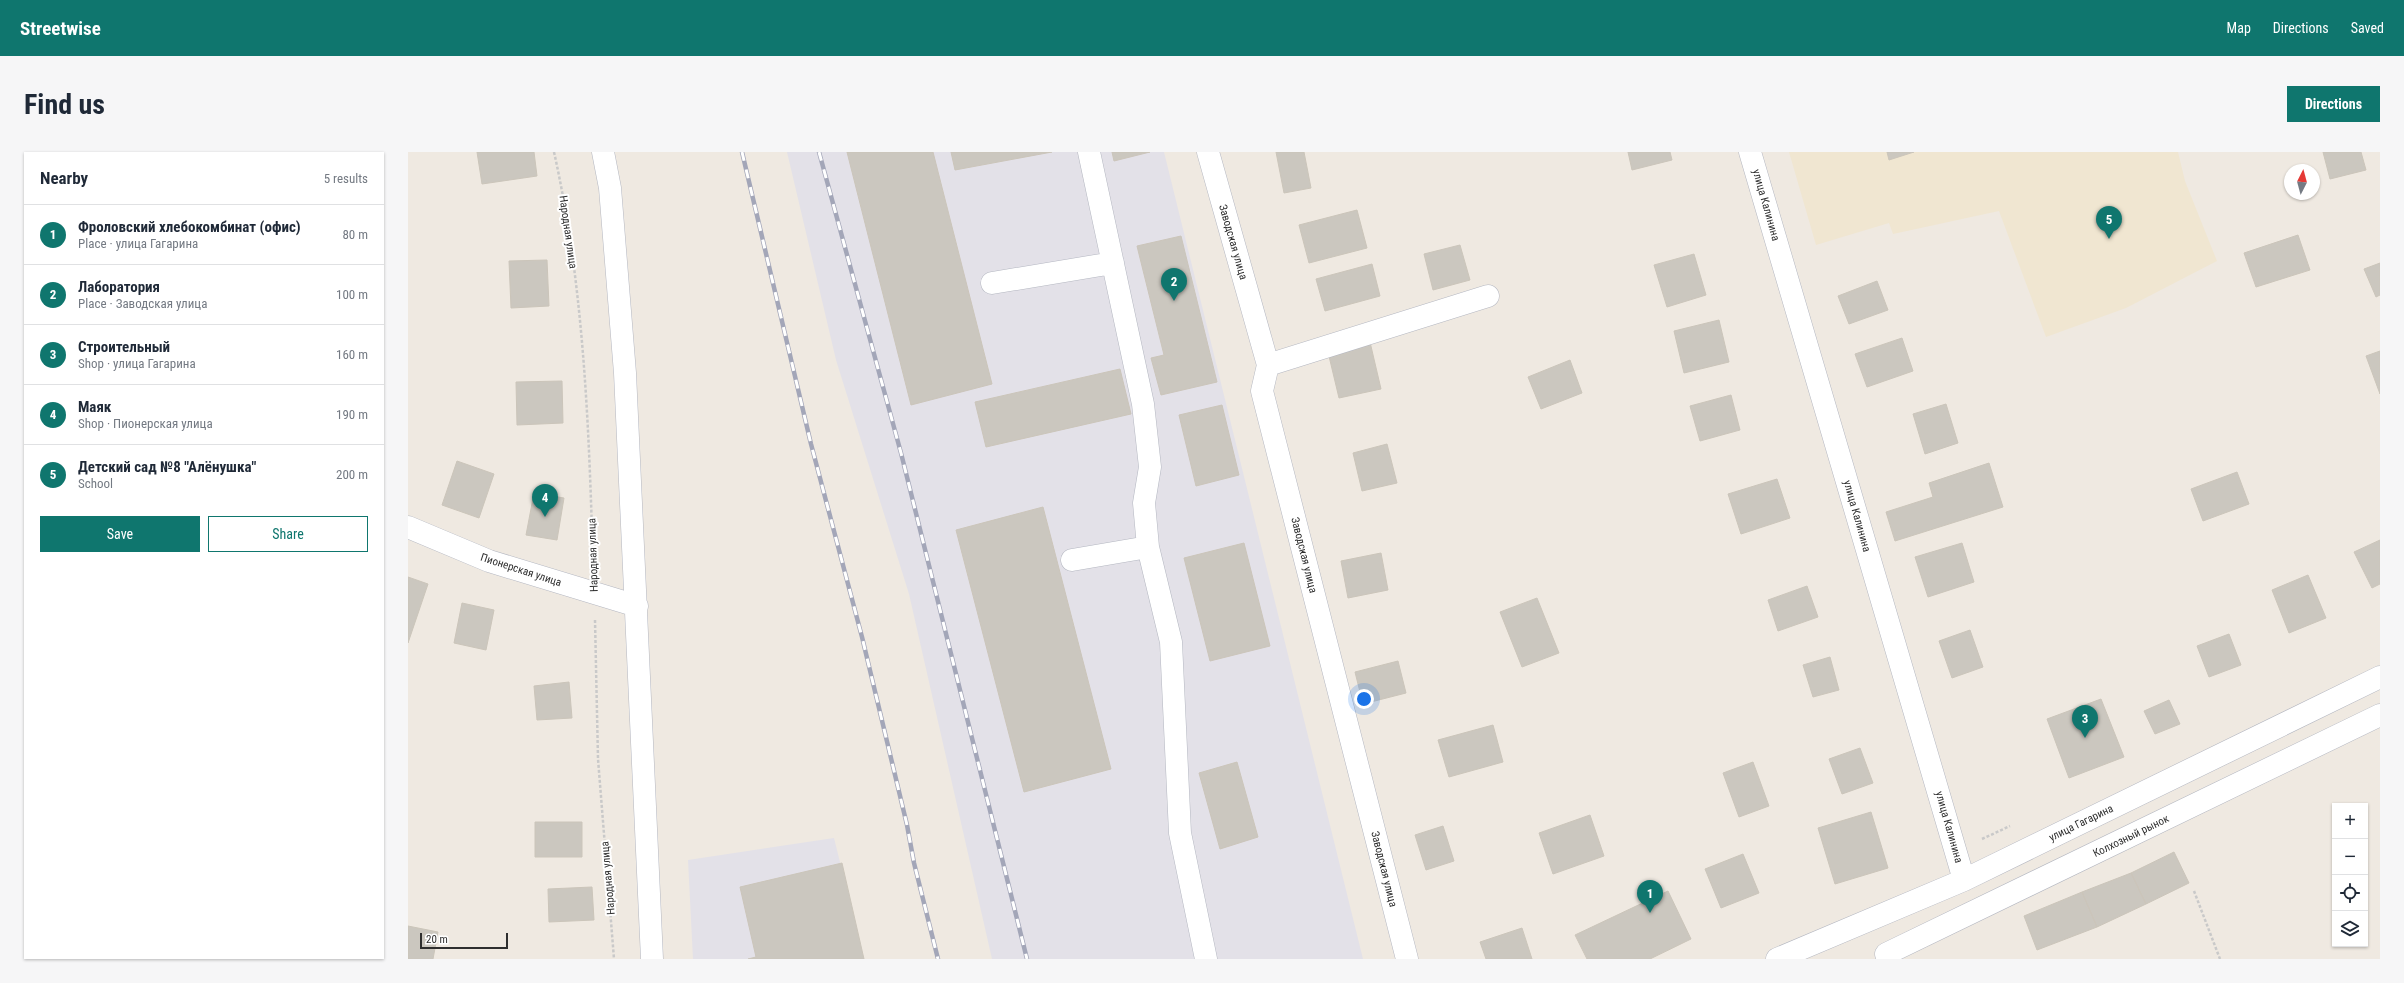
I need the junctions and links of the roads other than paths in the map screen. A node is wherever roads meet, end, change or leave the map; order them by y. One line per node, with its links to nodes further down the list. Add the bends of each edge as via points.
1 (602, 152): 12 (street, via 610,188 625,373)
2 (1089, 152): 5 (street)
3 (1208, 152): 8 (street, Заводская улица)
4 (1750, 152): 15 (street, улица Калинина)
5 (1113, 263): 6 (street); 10 (street, via 1143,404 1150,467 1144,503)
6 (992, 283)
7 (1488, 296): 8 (street)
8 (1268, 365): 18 (street, Заводская улица, via 1262,391)
9 (408, 527): 12 (street, Пионерская улица, via 488,561)
10 (1148, 547): 11 (street); 17 (street, via 1171,642 1180,833)
11 (1072, 560)
12 (637, 606): 16 (street)
13 (2380, 676): 15 (street, улица Гагарина)
14 (2380, 715): 20 (street, Колхозный рынок, via 1886,954)
15 (1964, 880): 19 (street, улица Гагарина)
16 (652, 959)
17 (1206, 959)
18 (1407, 959)
19 (1777, 959)
20 (1888, 959)

